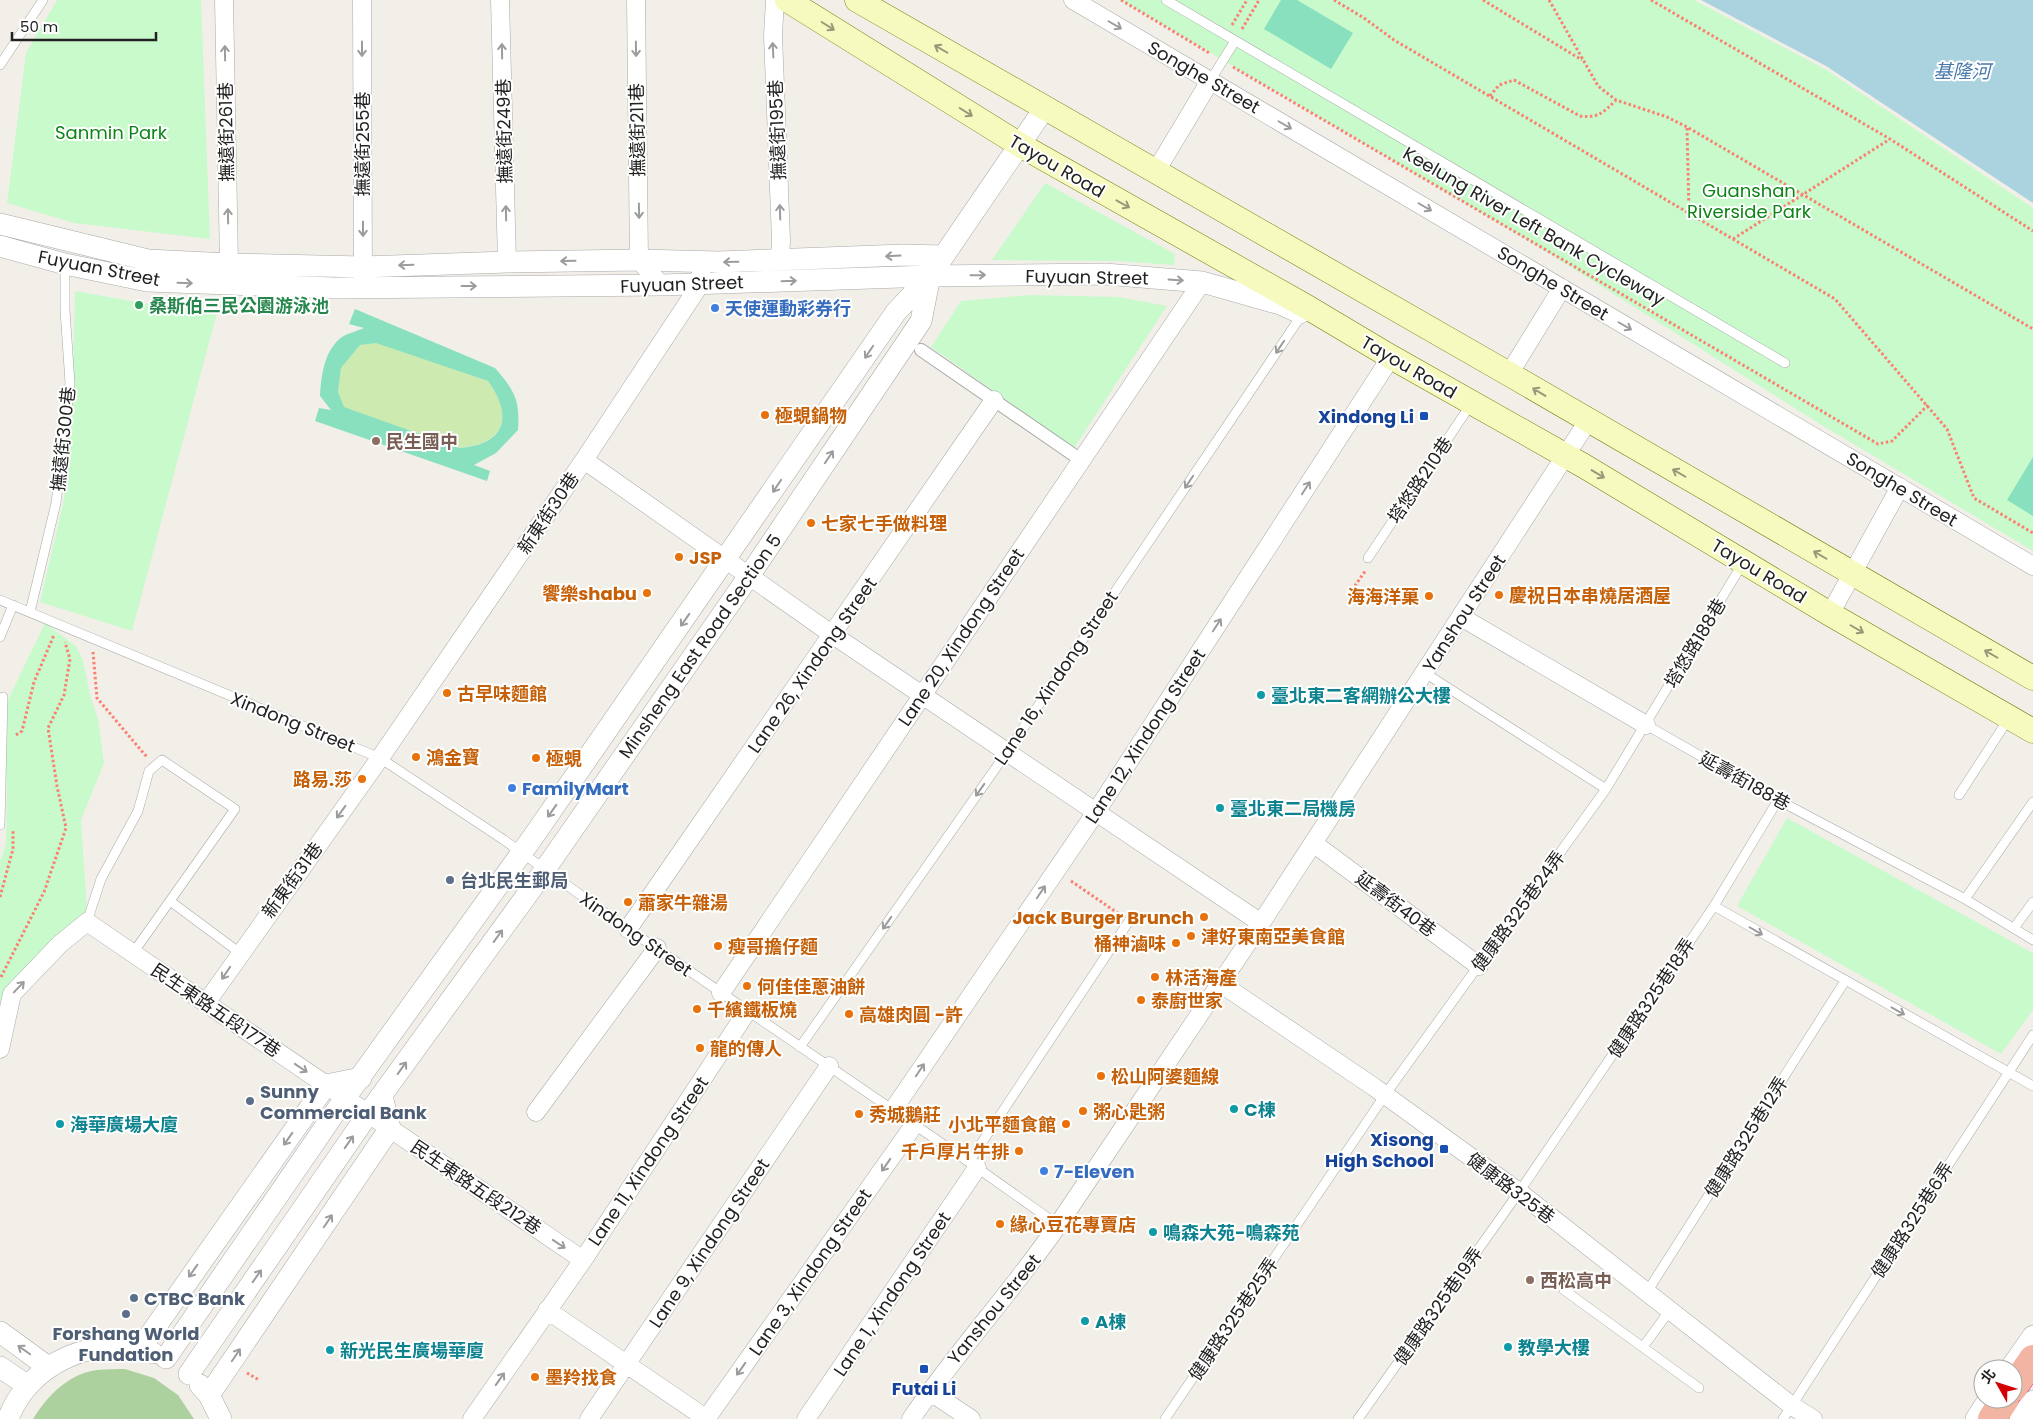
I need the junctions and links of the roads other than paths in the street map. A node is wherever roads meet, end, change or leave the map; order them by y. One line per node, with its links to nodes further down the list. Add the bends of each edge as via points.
1 (43, 0): 12 (lane)
2 (224, 0): 25 (street, 撫遠街261巷, one-way to 2)
3 (362, 0): 27 (street, 撫遠街255巷, one-way to 27)
4 (500, 0): 22 (street, 撫遠街249巷, one-way to 4)
5 (636, 0): 20 (street, 撫遠街211巷, one-way to 20)
6 (775, 0): 21 (street, 撫遠街195巷, one-way to 6, via 773,35)
7 (786, 0): 15 (main road, Tayou Road, one-way to 15)
8 (857, 0): 14 (main road, one-way to 8)
9 (1073, 0): 13 (street, Songhe Street, one-way to 13)
10 (1166, 0): 11 (lane)
11 (1235, 41): 13 (lane); 35 (lane)
12 (0, 64)
13 (1210, 81): 16 (street); 31 (street, Songhe Street, one-way to 31)
14 (1044, 109): 15 (street, Minsheng East Road Section 5); 16 (main road)
15 (1020, 145): 19 (street, Minsheng East Road Section 5); 32 (main road, Tayou Road, one-way to 32)
16 (1156, 172): 36 (main road)
17 (0, 224): 25 (street, Fuyuan Street, via 148,260)
18 (0, 246): 24 (street, Fuyuan Street)
19 (942, 256): 21 (street, Fuyuan Street, one-way to 21); 26 (street, Minsheng East Road Section 5)
20 (639, 260): 22 (street, Fuyuan Street, one-way to 22); 23 (street, Fuyuan Street); 30 (street)
21 (780, 261): 23 (street, Fuyuan Street, one-way to 23)
22 (507, 262): 27 (street, Fuyuan Street, one-way to 27)
23 (701, 262): 29 (street)
24 (64, 264): 27 (street, Fuyuan Street, one-way to 27, via 147,281); 52 (lane, 撫遠街300巷, via 70,383 56,503)
25 (229, 264): 27 (street, Fuyuan Street)
26 (930, 276): 28 (street, Fuyuan Street, one-way to 28, via 1105,274); 29 (street, Fuyuan Street, one-way to 26); 45 (street, Minsheng East Road Section 5, one-way to 45, via 896,312); 49 (street, Minsheng East Road Section 5, one-way to 26, via 922,321)
27 (363, 277): 30 (street, Fuyuan Street, one-way to 30)
28 (1202, 282): 32 (street, Fuyuan Street); 42 (street, Lane 20, Xindong Street)
29 (701, 283): 30 (street, Fuyuan Street); 41 (street, 新東街30巷)
30 (661, 285)
31 (1562, 288): 36 (street); 43 (street, Songhe Street, one-way to 43)
32 (1305, 310): 34 (main road, Tayou Road); 64 (lane, Lane 16, Xindong Street, one-way to 64)
33 (921, 350): 37 (street)
34 (1391, 357): 38 (main road, Tayou Road); 70 (street, Lane 12, Xindong Street, one-way to 34)
35 (1785, 363)
36 (1509, 374): 39 (main road, one-way to 36)
37 (994, 400): 42 (street); 55 (street, Lane 26, Xindong Street)
38 (1472, 402): 40 (main road, Tayou Road); 44 (lane, 塔悠路210巷)
39 (1588, 421): 40 (street, Yanshou Street); 48 (main road, one-way to 39)
40 (1566, 456): 46 (main road, Tayou Road, one-way to 46); 54 (street, Yanshou Street)
41 (584, 460): 45 (street); 65 (street, 新東街30巷)
42 (1081, 460): 59 (street, Lane 20, Xindong Street)
43 (1900, 487): 47 (street, Songhe Street); 48 (street)
44 (1368, 558)
45 (726, 560): 49 (street); 73 (street, Minsheng East Road Section 5, one-way to 73)
46 (1744, 561): 53 (main road, Tayou Road); 62 (lane, 塔悠路188巷)
47 (2033, 566)
48 (1852, 574): 53 (street); 58 (main road, one-way to 48)
49 (749, 576): 55 (street); 74 (street, Minsheng East Road Section 5)
50 (0, 600): 51 (lane, Xindong Street)
51 (14, 605): 52 (lane, Xindong Street); 56 (lane)
52 (30, 612): 65 (lane, Xindong Street)
53 (1830, 614): 61 (main road, Tayou Road, one-way to 61)
54 (1461, 617): 57 (street, Yanshou Street); 62 (street, 延壽街188巷)
55 (833, 635): 59 (street); 83 (street, Lane 26, Xindong Street)
56 (0, 637)
57 (1425, 672): 66 (lane); 72 (street, Yanshou Street)
58 (2033, 678)
59 (922, 695): 64 (street); 91 (street, Lane 20, Xindong Street)
60 (3, 697): 71 (lane)
61 (2009, 717): 63 (main road, Tayou Road); 67 (lane)
62 (1646, 725): 66 (lane, 健康路325巷24弄); 68 (lane, 延壽街188巷)
63 (2033, 731)
64 (1007, 752): 70 (street); 95 (lane, Lane 16, Xindong Street, one-way to 95)
65 (380, 758): 73 (lane, Xindong Street); 86 (street, 新東街31巷, one-way to 86)
66 (1606, 789): 88 (lane, 健康路325巷24弄)
67 (1959, 795)
68 (1778, 800): 75 (lane, 延壽街188巷); 78 (lane, 健康路325巷18弄)
69 (2033, 802): 75 (lane)
70 (1096, 812): 81 (street); 105 (street, Lane 12, Xindong Street, one-way to 70)
71 (0, 825)
72 (1313, 843): 81 (street, Yanshou Street); 88 (street, 延壽街40巷)
73 (522, 853): 74 (lane, Xindong Street); 99 (street, Minsheng East Road Section 5)
74 (544, 869): 83 (lane, Xindong Street); 103 (street, Minsheng East Road Section 5, one-way to 74)
75 (1965, 899): 82 (lane, 延壽街188巷)
76 (170, 901): 80 (lane, via 234,809 162,760 149,771 138,812 101,879); 86 (lane); 87 (lane)
77 (2033, 902): 82 (lane)
78 (1714, 906): 89 (lane, one-way to 89); 111 (lane, 健康路325巷18弄)
79 (1129, 921): 110 (lane)
80 (87, 922): 87 (street, 民生東路五段177巷); 96 (street, one-way to 80, via 12,994 60,944)
81 (1261, 923): 90 (street, Yanshou Street)
82 (2014, 928): 84 (lane, 延壽街188巷)
83 (628, 929): 85 (lane, Xindong Street)
84 (2033, 940)
85 (657, 948): 91 (lane, Xindong Street); 106 (street)
86 (240, 953): 92 (street, 新東街31巷, one-way to 92)
87 (133, 954): 92 (street, 民生東路五段177巷)
88 (1479, 966): 102 (lane, 健康路325巷24弄)
89 (1844, 981): 98 (lane, one-way to 98); 115 (lane, 健康路325巷12弄)
90 (1220, 983): 102 (street, 健康路325巷); 112 (street, Yanshou Street)
91 (721, 993): 93 (lane, Xindong Street)
92 (206, 1003): 100 (street, 民生東路五段177巷, one-way to 100)
93 (748, 1010): 95 (lane, Xindong Street); 113 (street, Lane 11, Xindong Street)
94 (2033, 1035): 98 (lane, 健康路325巷6弄)
95 (800, 1047): 97 (lane, Xindong Street)
96 (0, 1049)
97 (829, 1066): 105 (lane, Xindong Street); 125 (street, Lane 9, Xindong Street)
98 (2008, 1072): 101 (lane); 136 (lane, 健康路325巷6弄)
99 (360, 1078): 100 (street); 104 (street, Minsheng East Road Section 5)
100 (326, 1085): 104 (street, 民生東路五段177巷); 121 (street, one-way to 121)
101 (2033, 1086)
102 (1385, 1095): 111 (street, 健康路325巷); 144 (lane, 健康路325巷25弄)
103 (382, 1096): 107 (street, Minsheng East Road Section 5); 109 (street)
104 (345, 1098): 107 (street, 民生東路五段212巷); 122 (street, Minsheng East Road Section 5)
105 (893, 1110): 108 (lane, Xindong Street)
106 (536, 1112)
107 (368, 1114): 109 (street, 民生東路五段212巷); 128 (street, Minsheng East Road Section 5, one-way to 107)
108 (914, 1126): 110 (lane, Xindong Street); 140 (street, Lane 3, Xindong Street, one-way to 140)
109 (390, 1128): 113 (street, 民生東路五段212巷, one-way to 113); 133 (street, one-way to 109)
110 (973, 1165): 112 (lane, Xindong Street); 141 (street, Lane 1, Xindong Street)
111 (1519, 1192): 115 (street, 健康路325巷); 145 (lane, 健康路325巷19弄)
112 (1058, 1226): 132 (street, Yanshou Street)
113 (583, 1260): 116 (street, Lane 11, Xindong Street)
114 (1564, 1290): 120 (lane)
115 (1647, 1292): 117 (street, 健康路325巷)
116 (548, 1310): 125 (street); 138 (street, Lane 11, Xindong Street, one-way to 116)
117 (1670, 1310): 120 (lane); 136 (street, 健康路325巷)
118 (0, 1332): 127 (street, one-way to 118)
119 (2033, 1336): 123 (street)
120 (1643, 1347): 131 (lane)
121 (140, 1349): 122 (street); 127 (street, via 108,1346 77,1352)
122 (166, 1358): 128 (street)
123 (2017, 1359)
124 (2033, 1359): 129 (highway)
125 (626, 1365): 139 (street, Lane 9, Xindong Street); 140 (street)
126 (0, 1366): 130 (street)
127 (48, 1367): 130 (street)
128 (190, 1374): 133 (street)
129 (2023, 1374)
130 (28, 1386): 135 (street)
131 (1699, 1388)
132 (929, 1391): 142 (street, Yanshou Street); 143 (street)
133 (209, 1395): 137 (street)
134 (2033, 1400): 147 (street)
135 (7, 1410)
136 (1788, 1412): 146 (street, 健康路325巷)
137 (221, 1419)
138 (472, 1419)
139 (589, 1419)
140 (706, 1419)
141 (806, 1419)
142 (911, 1419)
143 (971, 1419)
144 (1165, 1419)
145 (1358, 1419)
146 (1813, 1419)
147 (2020, 1419)

